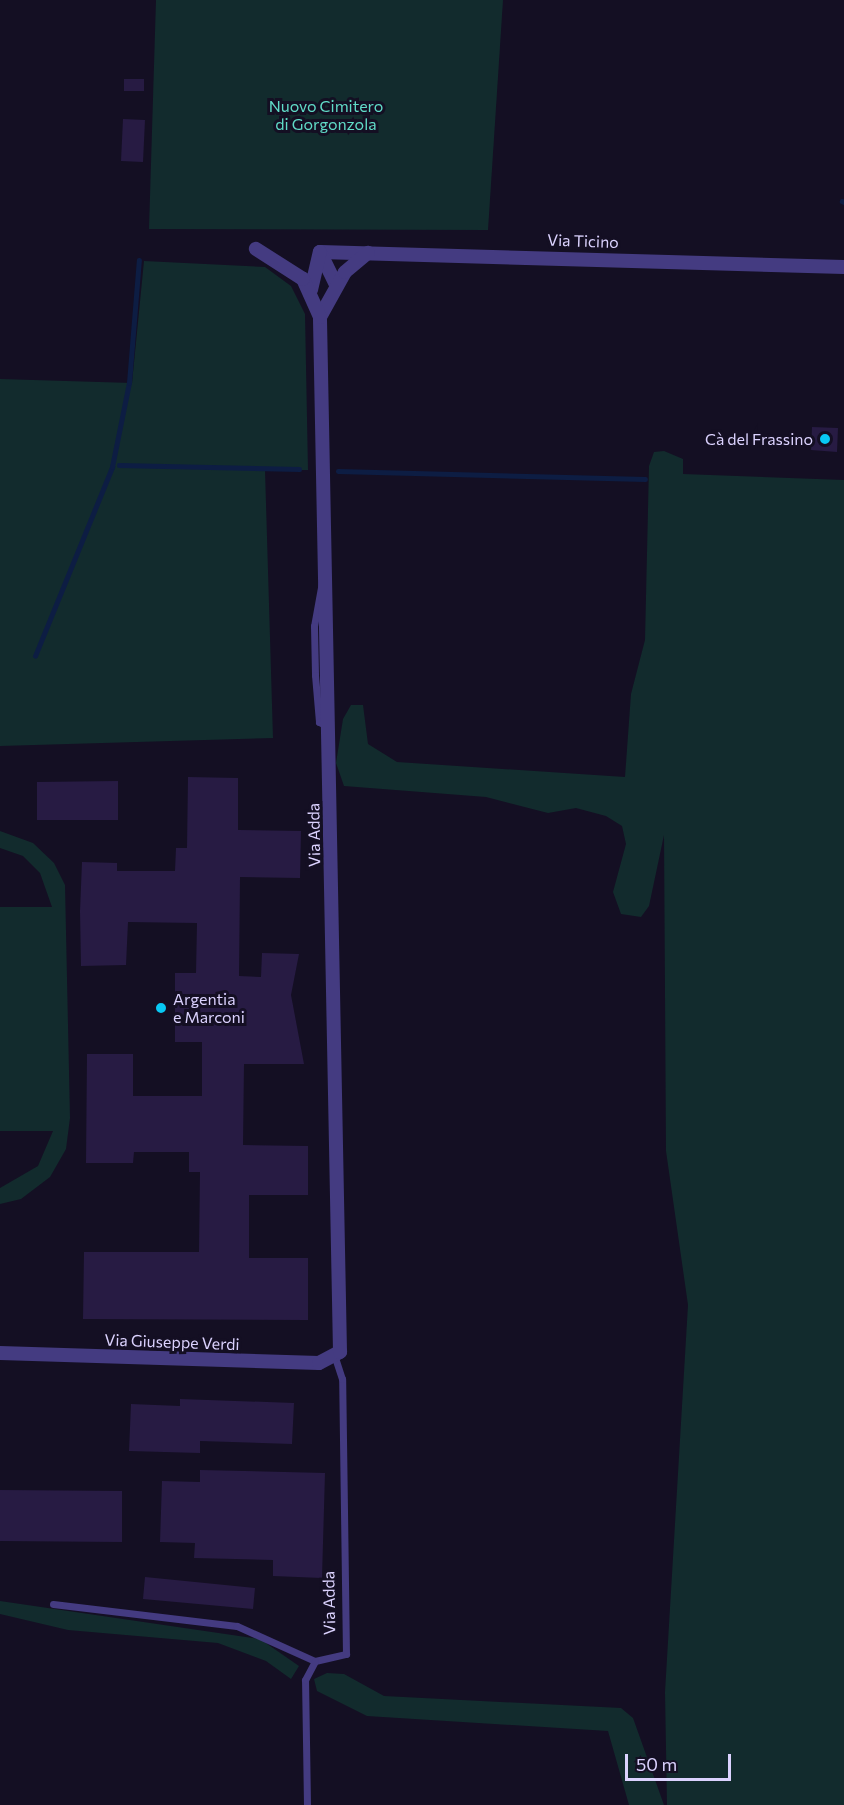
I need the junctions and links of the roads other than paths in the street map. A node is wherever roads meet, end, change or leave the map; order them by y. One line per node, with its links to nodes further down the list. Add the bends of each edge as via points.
1 (256, 249): 6 (street, Via Adda, via 291,268)
2 (320, 252): 3 (street, Via Ticino); 5 (street); 6 (street)
3 (368, 253): 4 (street, Via Ticino); 5 (street, Via Adda)
4 (844, 267)
5 (336, 285): 7 (street, Via Adda)
6 (311, 290): 7 (street, Via Adda)
7 (320, 317): 9 (street, Via Adda)
8 (0, 1353): 9 (street, Via Giuseppe Verdi, via 319,1363)
9 (337, 1355): 11 (lane, Via Adda, via 342,1379 346,1654)
10 (53, 1604): 11 (lane, via 237,1626)
11 (315, 1661): 12 (lane, via 305,1680)
12 (307, 1805)

